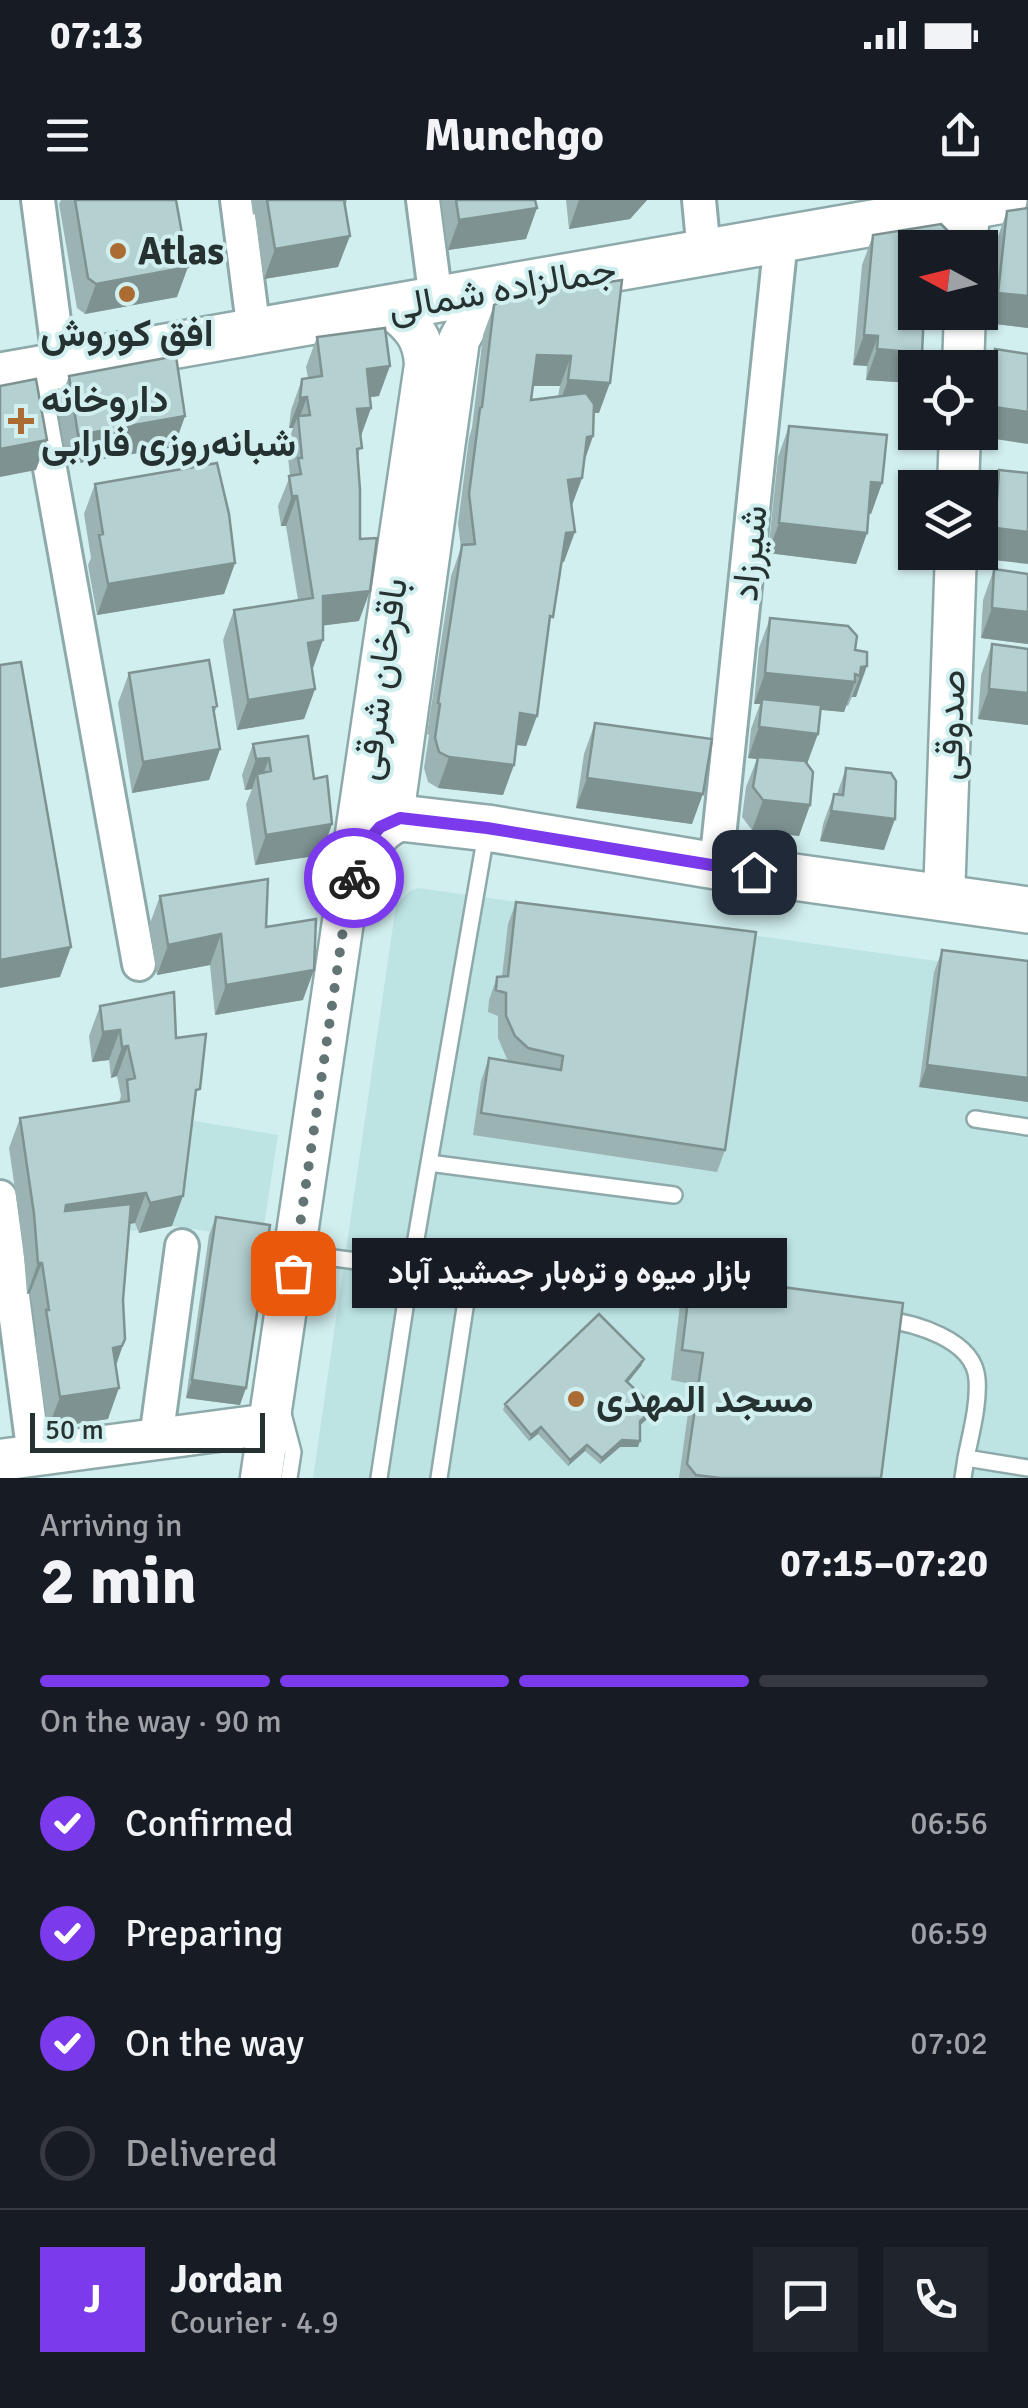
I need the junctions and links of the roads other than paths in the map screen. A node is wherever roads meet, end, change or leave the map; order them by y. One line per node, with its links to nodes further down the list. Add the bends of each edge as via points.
1 (38, 200): 12 (street)
2 (236, 200): 11 (street)
3 (423, 200): 9 (street)
4 (700, 200): 7 (street)
5 (977, 213): 6 (main road, جمالزاده شمالی)
6 (781, 239): 7 (main road, جمالزاده شمالی); 16 (street, شیرزاد)
7 (704, 252): 8 (main road, جمالزاده شمالی)
8 (494, 290): 9 (main road, جمالزاده شمالی); 14 (street, via 459,340 396,794)
9 (436, 300): 10 (main road, جمالزاده شمالی)
10 (391, 308): 11 (main road, جمالزاده شمالی); 17 (street, باقرخان شرقی, via 420,336 425,365)
11 (254, 332): 12 (main road, جمالزاده شمالی)
12 (31, 371): 20 (street)
13 (955, 570): 18 (street, صدوقی)
14 (400, 818): 15 (main road); 17 (main road, via 374,834)
15 (487, 828): 16 (main road); 23 (lane)
16 (716, 866): 18 (main road)
17 (349, 889): 33 (street, باقرخان شرقی)
18 (944, 898): 19 (main road)
19 (1028, 910)
20 (139, 964)
21 (974, 1119): 22 (lane)
22 (1028, 1127)
23 (429, 1163): 24 (lane); 29 (lane)
24 (674, 1195)
25 (0, 1197): 27 (street)
26 (182, 1246): 35 (street)
27 (4, 1251): 36 (street)
28 (318, 1256): 29 (lane)
29 (411, 1268): 30 (lane); 41 (lane)
30 (470, 1276): 31 (lane); 42 (lane)
31 (716, 1301)
32 (872, 1318): 37 (lane, via 930,1331 966,1352 977,1379)
33 (276, 1384): 34 (street, باقرخان شرقی); 40 (lane, via 293,1452)
34 (270, 1424): 35 (street); 39 (street, باقرخان شرقی)
35 (156, 1439): 36 (street)
36 (17, 1458)
37 (966, 1458): 38 (lane); 43 (lane)
38 (1028, 1468)
39 (262, 1478)
40 (289, 1478)
41 (379, 1478)
42 (439, 1478)
43 (963, 1478)

